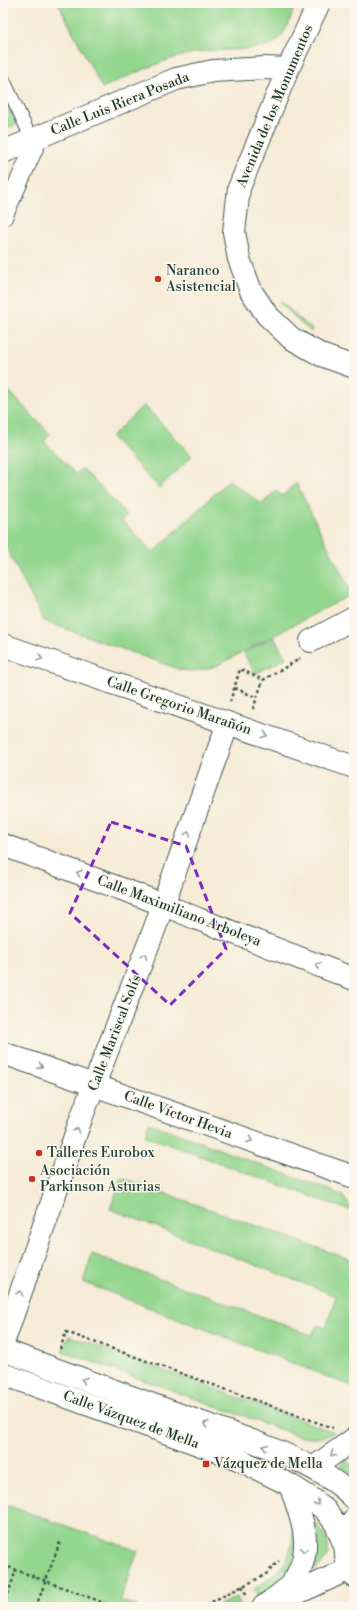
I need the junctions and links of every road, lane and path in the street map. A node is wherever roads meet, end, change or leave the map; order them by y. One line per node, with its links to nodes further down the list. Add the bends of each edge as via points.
1 (319, 3): 2 (street, Avenida de los Monumentos)
2 (288, 69): 4 (street, Calle Luis Riera Posada, via 212,71 192,75); 7 (street, Avenida de los Monumentos, via 239,188 234,232 239,259 251,291 267,315 291,338 320,355)
3 (3, 78): 4 (lane)
4 (36, 139): 5 (street, Calle Luis Riera Posada); 6 (street)
5 (3, 152)
6 (3, 217)
7 (354, 367)
8 (354, 618): 9 (street)
9 (311, 641): 11 (path, via 298,660)
10 (3, 645): 14 (street, Calle Gregorio Marañón, one-way to 14)
11 (263, 680): 12 (path, via 240,669); 13 (path)
12 (235, 688): 13 (path); 14 (path, via 228,709)
13 (257, 698): 14 (path)
14 (237, 726): 15 (street, Calle Gregorio Marañón, one-way to 15); 17 (street, Calle Mariscal Solís, one-way to 14)
15 (354, 767)
16 (3, 845): 17 (street, Calle Maximiliano Arboleya, one-way to 16)
17 (162, 904): 18 (street, Calle Maximiliano Arboleya, one-way to 17); 20 (street, Calle Mariscal Solís, one-way to 17)
18 (354, 979)
19 (3, 1053): 20 (street, Calle Víctor Hevia, one-way to 20)
20 (95, 1084): 21 (street, Calle Víctor Hevia, one-way to 21); 22 (street, Calle Mariscal Solís, one-way to 20)
21 (354, 1177)
22 (3, 1343)
23 (3, 1350): 24 (street, Calle Vázquez de Mella)
24 (53, 1368): 26 (path, via 66,1332); 28 (street, Calle Vázquez de Mella, one-way to 24, via 242,1438)
25 (3, 1374): 29 (street, Calle Vázquez de Mella, via 234,1457)
26 (331, 1427)
27 (354, 1440): 28 (street, one-way to 28)
28 (312, 1468): 30 (street, Calle Vázquez de Mella)
29 (290, 1485): 33 (street, Calle Vázquez de Mella, one-way to 33, via 325,1510 336,1524); 43 (street, one-way to 43, via 303,1522 305,1551 291,1584)
30 (354, 1498)
31 (354, 1520): 33 (street)
32 (60, 1542): 38 (path)
33 (345, 1546): 37 (street, Calle Vázquez de Mella, via 346,1558)
34 (282, 1555): 42 (path, via 274,1568 265,1575)
35 (3, 1565): 36 (path)
36 (16, 1570): 38 (path); 39 (path)
37 (352, 1573): 44 (street)
38 (47, 1581): 40 (path); 41 (path)
39 (6, 1600)
40 (36, 1607)
41 (115, 1607)
42 (201, 1607)
43 (263, 1607)
44 (268, 1607)

